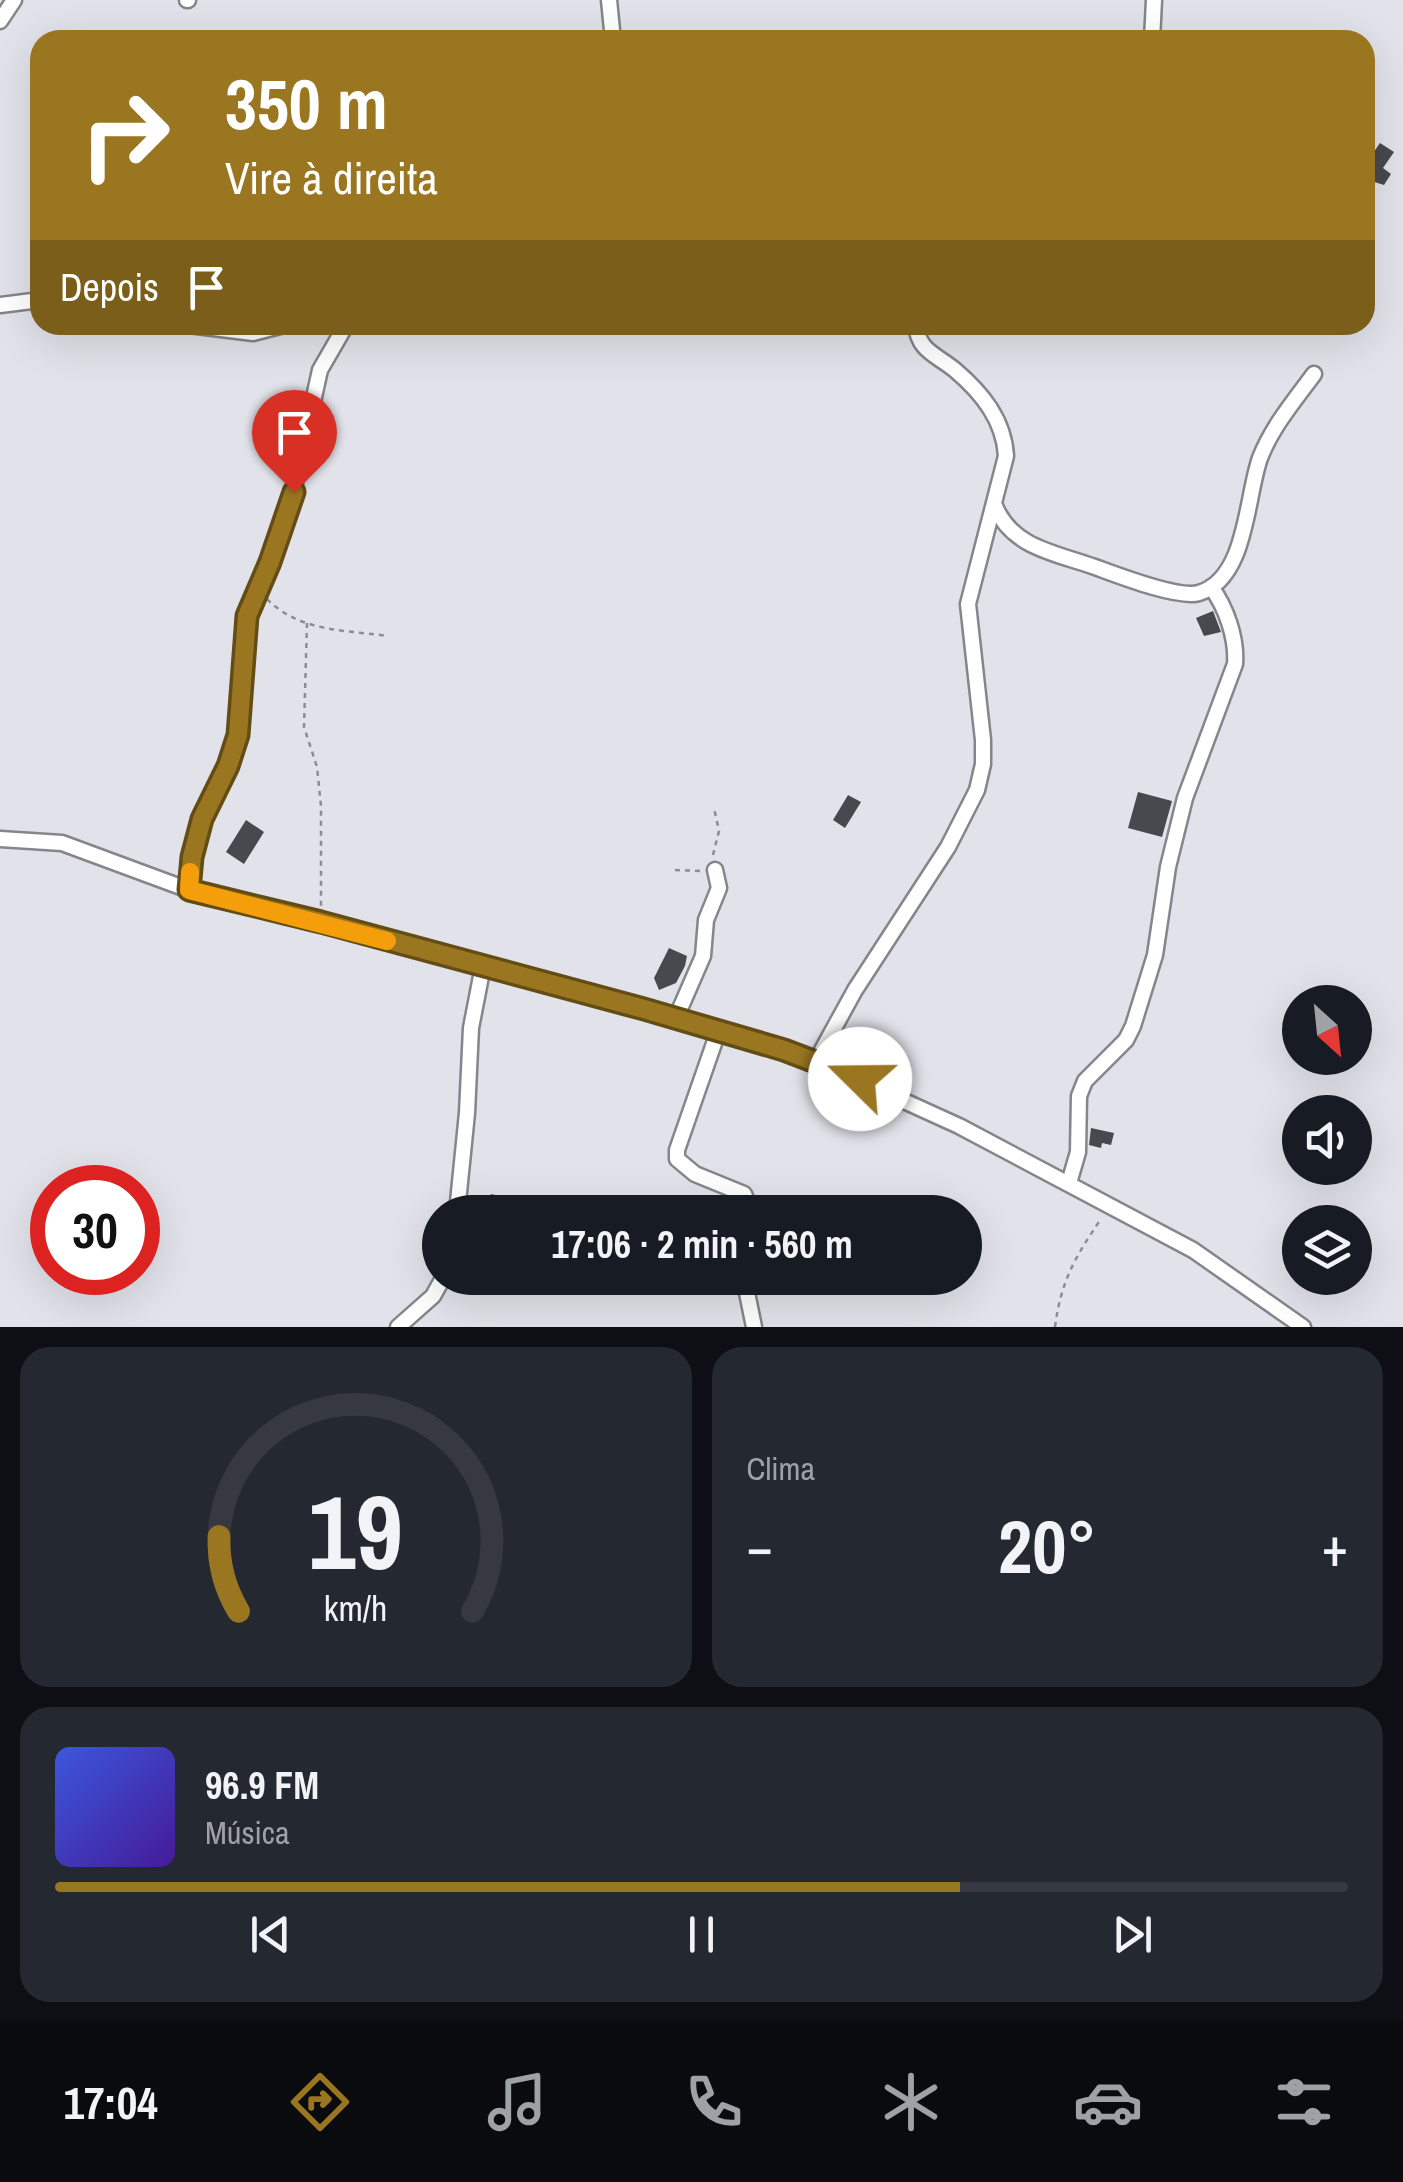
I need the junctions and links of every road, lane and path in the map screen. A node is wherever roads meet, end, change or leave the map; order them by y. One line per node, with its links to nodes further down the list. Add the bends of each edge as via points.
1 (14, 0): 4 (street)
2 (609, 0): 5 (street)
3 (1154, 0): 6 (street)
4 (0, 21)
5 (613, 30)
6 (1152, 30)
7 (30, 301): 8 (street)
8 (0, 305)
9 (340, 335): 14 (street, via 320,370 294,492)
10 (918, 335): 12 (street, via 921,346 958,372 996,416 1006,456)
11 (1314, 374): 13 (street, via 1267,444 1244,532)
12 (994, 506): 13 (street, via 1012,535 1042,549 1176,592); 26 (street, via 968,604 983,740 977,790)
13 (1211, 587): 27 (street, via 1229,624 1235,664 1185,798 1155,955 1132,1026 1084,1081)
14 (259, 591): 15 (path); 21 (street, via 243,642 238,735 202,819)
15 (307, 624): 16 (path); 22 (path, via 304,727 322,806)
16 (388, 636)
17 (714, 808): 20 (path)
18 (0, 839): 21 (street, via 62,843)
19 (676, 870): 20 (path)
20 (714, 870): 24 (street, via 719,888 706,920 703,956)
21 (189, 890): 22 (street)
22 (321, 922): 23 (street)
23 (483, 966): 24 (street); 28 (street, via 472,1014)
24 (676, 1018): 25 (street)
25 (718, 1032): 26 (street); 29 (street, via 677,1159)
26 (816, 1061): 27 (street)
27 (1069, 1183): 30 (street)
28 (459, 1195)
29 (744, 1195)
30 (1111, 1206): 35 (path, via 1069,1268); 36 (street, via 1193,1250)
31 (434, 1295): 33 (street)
32 (747, 1295): 34 (street)
33 (398, 1327)
34 (754, 1327)
35 (1055, 1327)
36 (1303, 1327)

